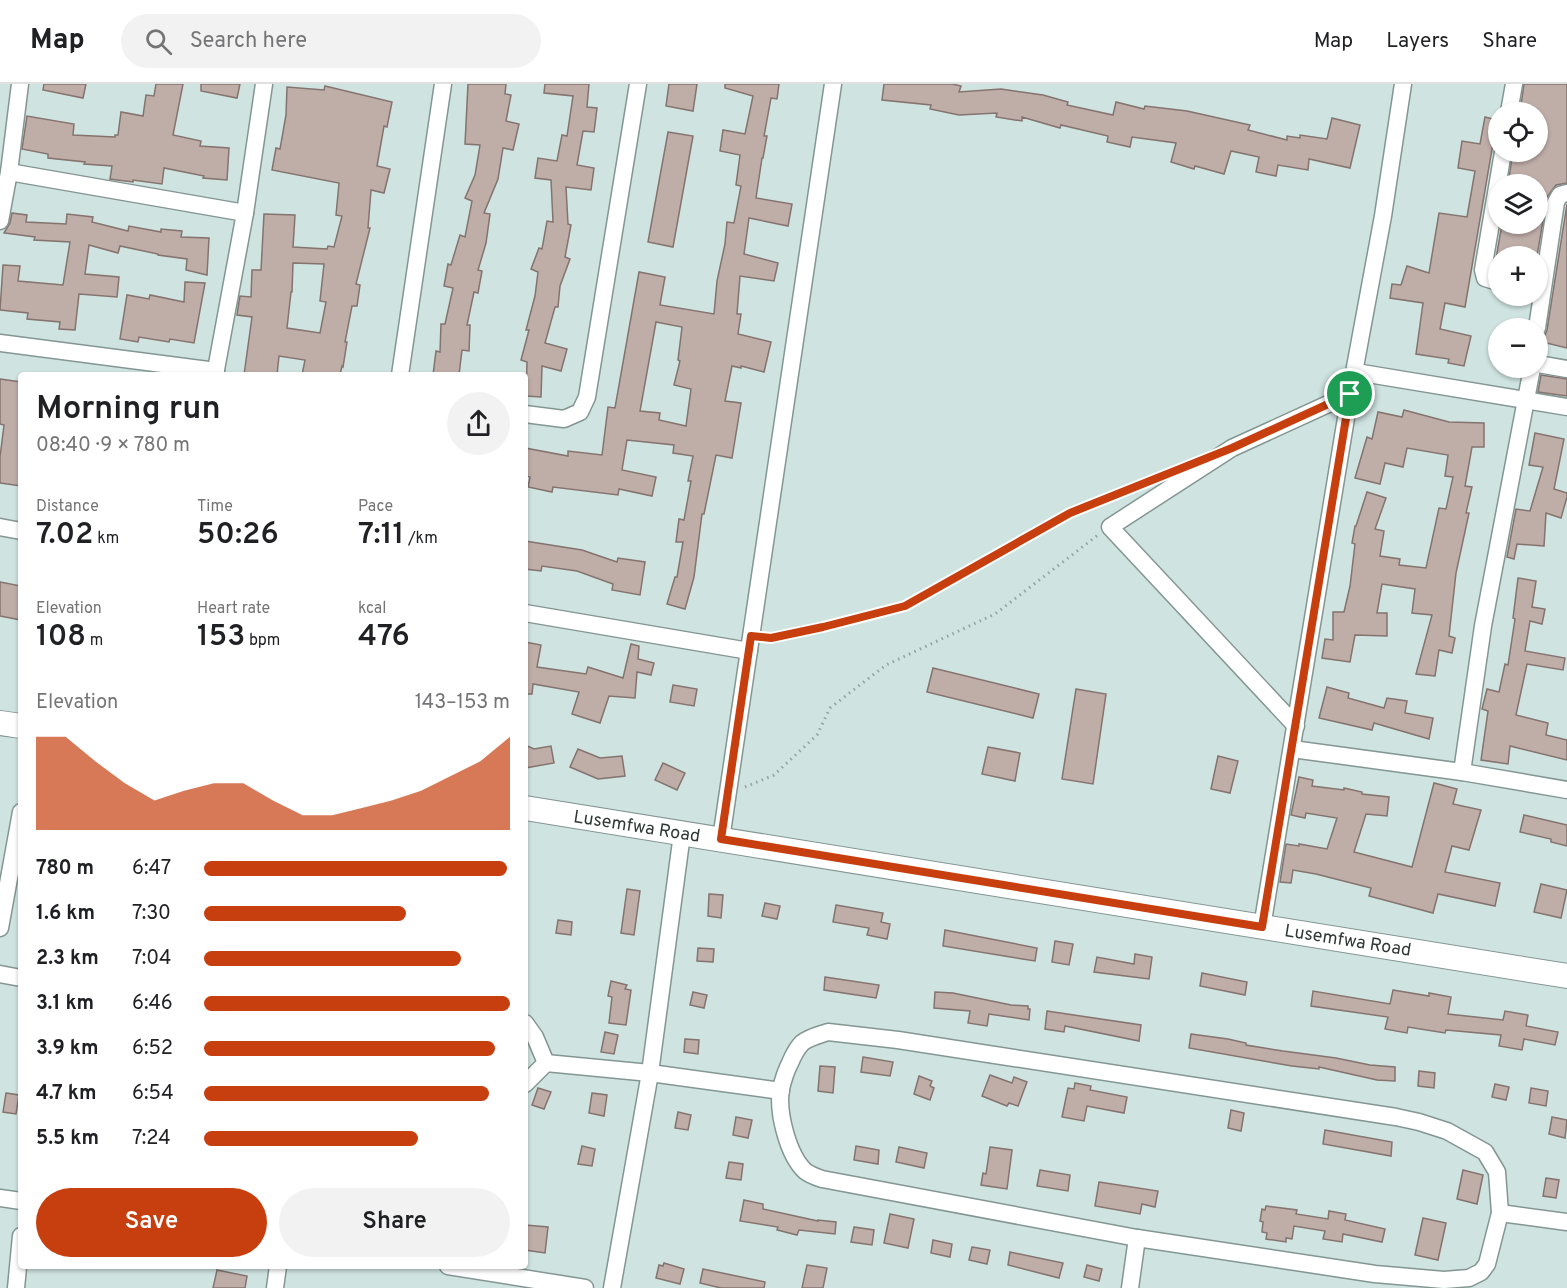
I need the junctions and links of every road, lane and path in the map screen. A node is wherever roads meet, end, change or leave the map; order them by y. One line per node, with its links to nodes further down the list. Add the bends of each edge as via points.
1 (20, 84): 10 (street)
2 (264, 84): 12 (street)
3 (443, 84): 21 (street)
4 (638, 84): 27 (street, via 587,397 580,412 564,419)
5 (833, 84): 33 (street)
6 (1403, 84): 22 (street)
7 (1514, 84): 8 (street)
8 (1511, 102)
9 (1501, 162): 15 (street, via 1483,270)
10 (9, 172): 12 (street); 13 (street)
11 (1567, 194): 14 (street, via 1560,195 1556,202)
12 (245, 213): 20 (street)
13 (0, 221)
14 (1548, 246)
15 (1488, 279)
16 (0, 343): 19 (street)
17 (1548, 366): 18 (street)
18 (1567, 369)
19 (209, 372)
20 (216, 372)
21 (400, 372)
22 (1356, 372): 24 (street); 25 (street)
23 (1530, 378): 25 (street)
24 (1350, 394): 30 (street, via 1232,448); 36 (street)
25 (1526, 401): 26 (street); 38 (street, via 1483,626)
26 (1567, 407)
27 (528, 414)
28 (1156, 478): 33 (path, via 1070,513 905,606)
29 (0, 527): 31 (street)
30 (1110, 527): 36 (street); 40 (path, via 995,614 886,665 830,708 817,735 774,775)
31 (18, 530)
32 (528, 613): 33 (street)
33 (750, 644): 40 (street)
34 (0, 723): 35 (street)
35 (18, 726)
36 (1296, 726): 37 (street)
37 (1292, 749): 38 (street); 45 (street)
38 (1462, 772): 39 (street)
39 (1567, 789)
40 (728, 795): 44 (street)
41 (528, 808): 43 (street, Lusemfwa Road)
42 (18, 829): 46 (street)
43 (682, 834): 44 (street, Lusemfwa Road); 52 (street)
44 (721, 839): 45 (street, Lusemfwa Road)
45 (1262, 927): 48 (street, Lusemfwa Road)
46 (0, 928)
47 (0, 974): 49 (street)
48 (1567, 976)
49 (18, 977)
50 (528, 1027): 51 (street)
51 (546, 1063): 52 (street); 53 (street)
52 (650, 1073): 54 (street); 66 (street)
53 (528, 1081)
54 (780, 1091): 57 (street, via 802,1043 828,1032 1404,1119 1447,1131 1485,1152 1497,1173); 59 (street, via 782,1121 792,1150 807,1173)
55 (0, 1198): 56 (street)
56 (18, 1201)
57 (1500, 1213): 58 (street); 59 (street, via 1487,1264 1481,1272 1469,1278 1444,1280 1375,1274)
58 (1567, 1222)
59 (1137, 1238): 67 (street)
60 (18, 1267): 63 (street)
61 (278, 1269): 64 (street)
62 (467, 1269): 65 (street)
63 (16, 1288)
64 (275, 1288)
65 (585, 1288)
66 (612, 1288)
67 (1130, 1288)

